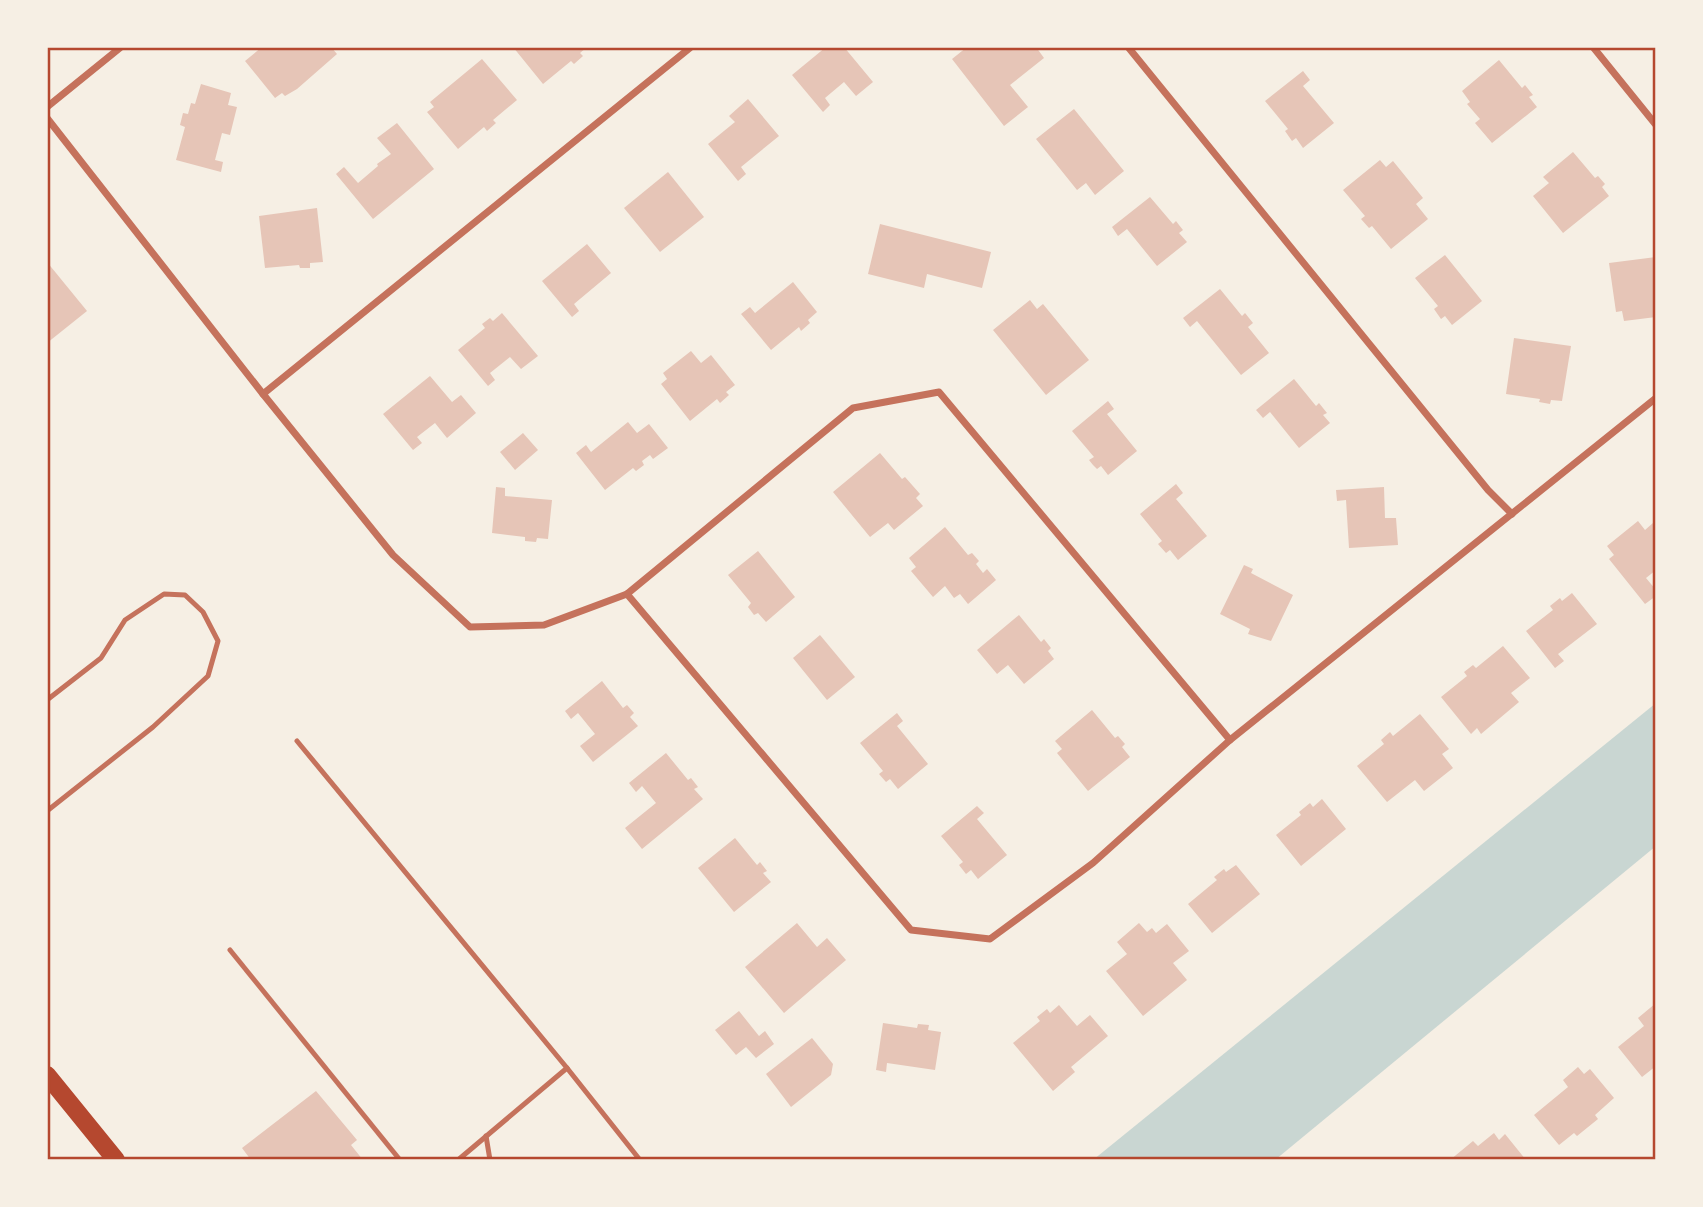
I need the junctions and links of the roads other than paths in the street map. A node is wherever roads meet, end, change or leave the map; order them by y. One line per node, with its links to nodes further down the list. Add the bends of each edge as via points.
1 (121, 47): 5 (street)
2 (691, 47): 8 (street)
3 (1128, 47): 10 (street)
4 (1593, 47): 7 (street)
5 (47, 107)
6 (47, 118): 8 (street)
7 (1656, 125)
8 (263, 394): 11 (street, via 393,555 470,627 544,625)
9 (1656, 398): 10 (street)
10 (1512, 514): 13 (street)
11 (627, 594): 13 (street, via 911,930 990,939 1093,863); 13 (street, via 853,408 939,392)
12 (47, 700): 15 (lane, via 101,658 125,620 164,594 185,595 203,612 218,642 208,677)
13 (1230, 740)
14 (297, 741): 17 (lane)
15 (47, 811)
16 (230, 950): 21 (lane)
17 (567, 1069): 19 (lane); 24 (lane)
18 (47, 1075): 20 (main road)
19 (486, 1136): 22 (lane); 23 (lane)
20 (116, 1160)
21 (400, 1160)
22 (458, 1160)
23 (490, 1160)
24 (640, 1160)

